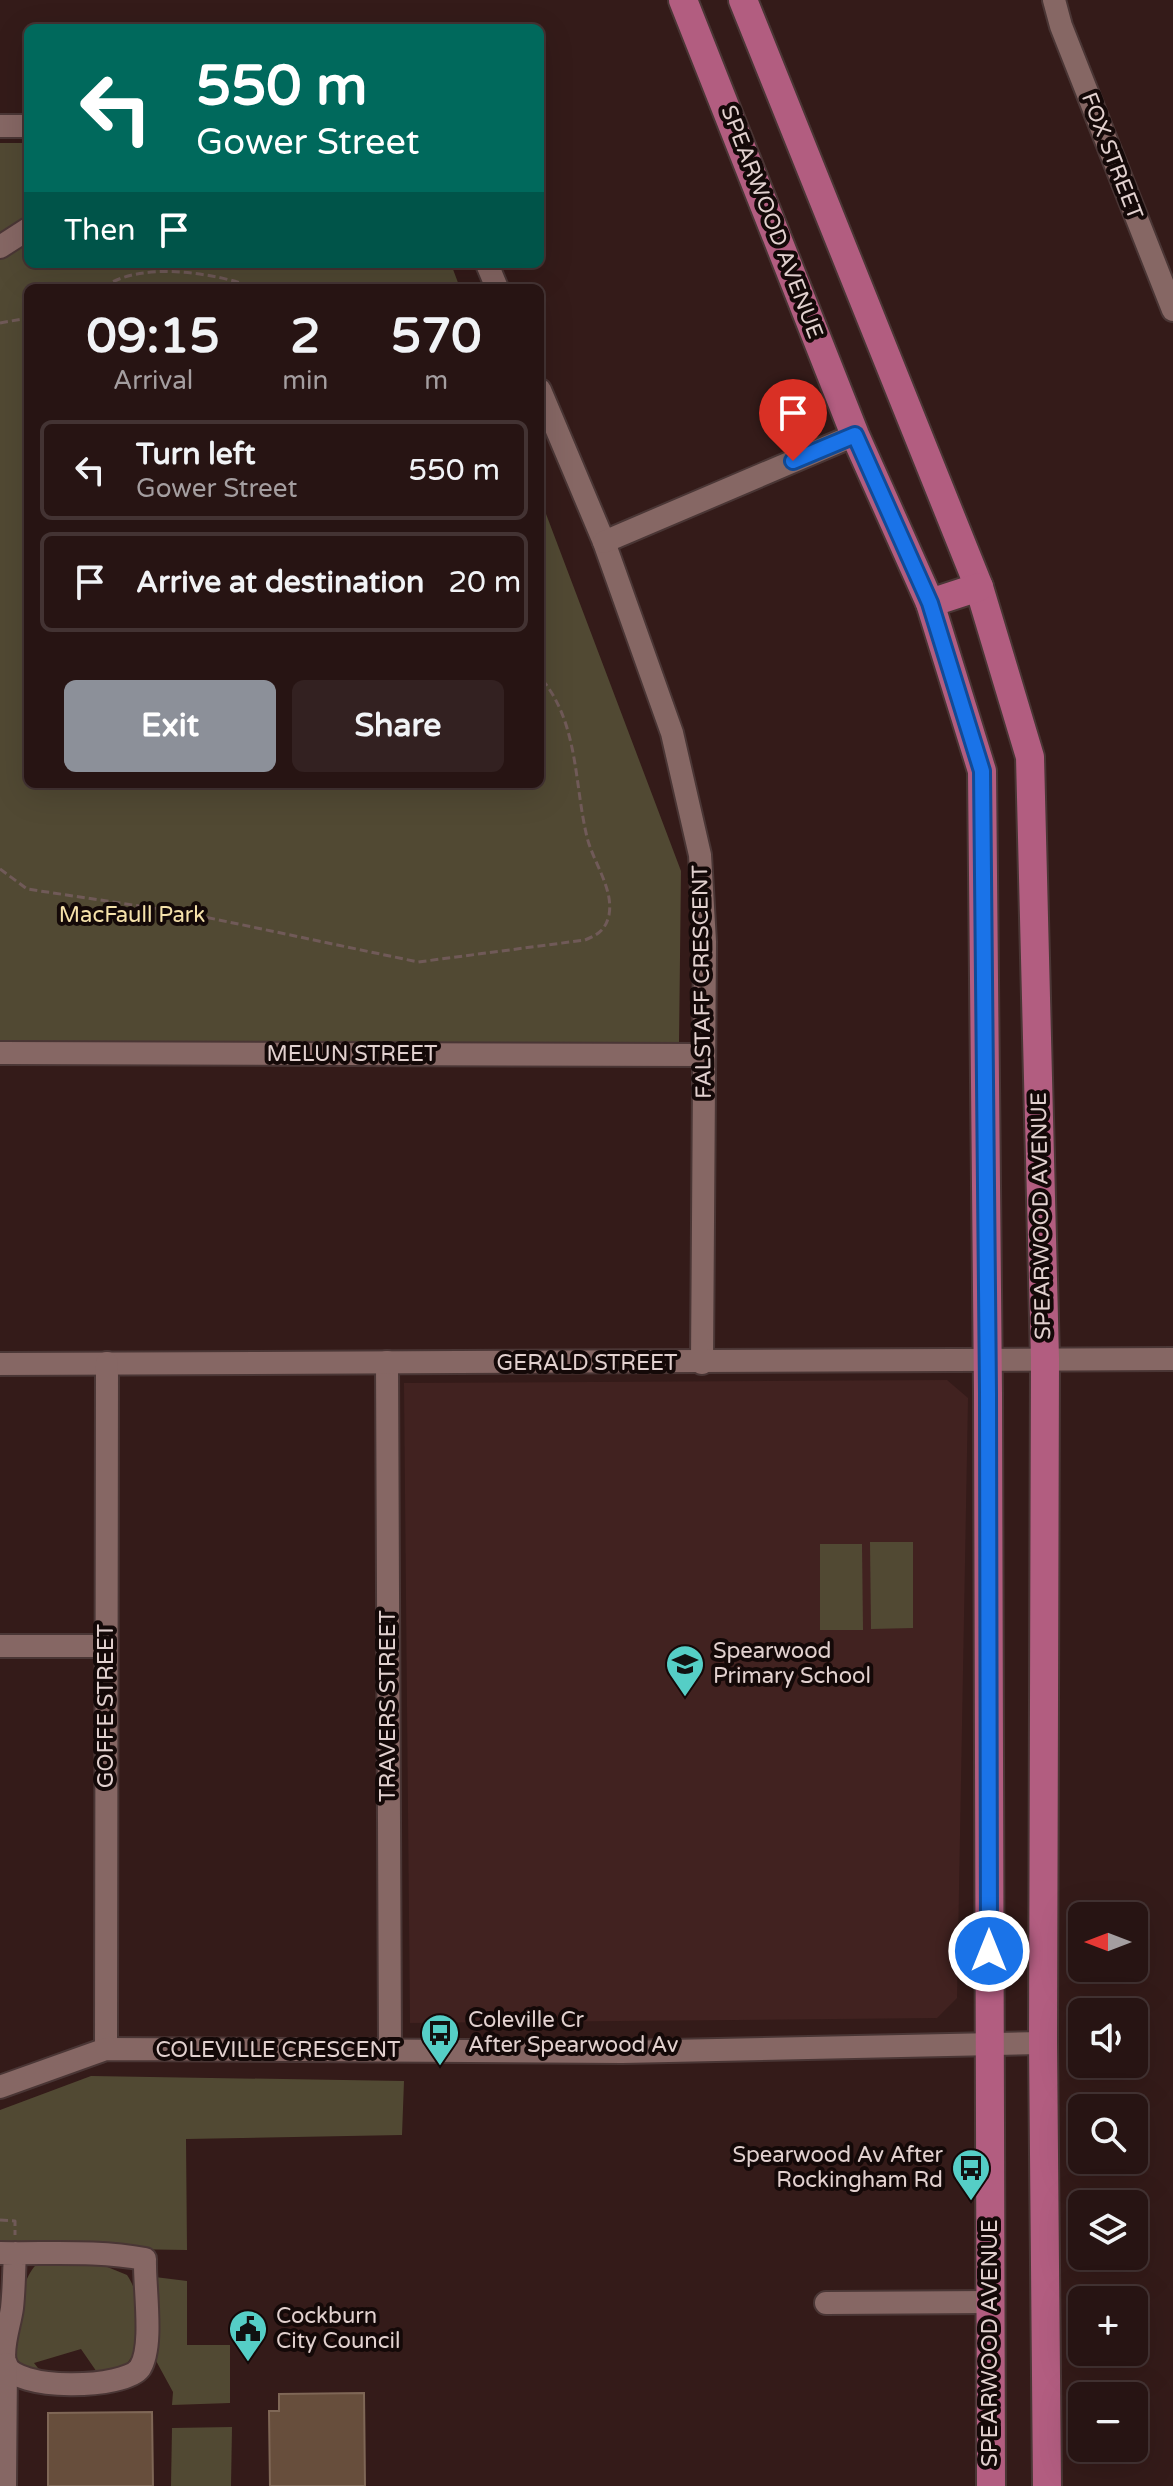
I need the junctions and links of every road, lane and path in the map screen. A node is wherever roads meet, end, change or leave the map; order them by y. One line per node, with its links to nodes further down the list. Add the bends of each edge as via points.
1 (683, 0): 14 (main road, SPEARWOOD AVENUE)
2 (743, 0): 16 (main road, SPEARWOOD AVENUE)
3 (1054, 0): 10 (street, FOX STREET)
4 (0, 126): 5 (street)
5 (24, 126)
6 (24, 232): 7 (street)
7 (0, 247)
8 (112, 284): 9 (path, via 158,271)
9 (239, 284)
10 (1173, 310)
11 (24, 319): 12 (path)
12 (0, 323)
13 (544, 400): 15 (street, FALSTAFF CRESCENT)
14 (855, 435): 15 (street); 17 (main road, SPEARWOOD AVENUE)
15 (604, 542): 21 (street, FALSTAFF CRESCENT, via 672,733 700,855)
16 (979, 587): 17 (main road); 23 (main road, SPEARWOOD AVENUE, via 1030,757)
17 (930, 603): 22 (main road, SPEARWOOD AVENUE, via 982,771)
18 (544, 684): 19 (path, via 567,727 587,839 608,895 605,928 585,940 418,962 186,913 27,889)
19 (0, 869)
20 (0, 1053): 21 (street, MELUN STREET)
21 (704, 1055): 27 (street, FALSTAFF CRESCENT)
22 (988, 1359): 23 (street, GERALD STREET); 27 (street, GERALD STREET); 32 (main road, SPEARWOOD AVENUE)
23 (1045, 1359): 24 (street, GERALD STREET); 31 (main road, SPEARWOOD AVENUE)
24 (1173, 1359)
25 (387, 1362): 26 (street, GERALD STREET); 27 (street, GERALD STREET); 34 (street, TRAVERS STREET)
26 (107, 1363): 28 (street, GERALD STREET); 30 (street, GOFFE STREET)
27 (702, 1363)
28 (0, 1364)
29 (0, 1646): 30 (street)
30 (106, 1646): 33 (street, GOFFE STREET)
31 (1043, 2043): 32 (street, COLEVILLE CRESCENT); 42 (main road, SPEARWOOD AVENUE)
32 (990, 2044): 34 (street, COLEVILLE CRESCENT, via 622,2052); 37 (main road, SPEARWOOD AVENUE)
33 (106, 2049): 34 (street, COLEVILLE CRESCENT); 35 (street, COLEVILLE CRESCENT)
34 (390, 2050)
35 (0, 2087)
36 (8, 2253): 39 (street); 39 (street, via 145,2259 145,2358 129,2378 43,2383 18,2377)
37 (991, 2302): 38 (street); 41 (main road, SPEARWOOD AVENUE)
38 (826, 2303)
39 (6, 2364): 40 (street)
40 (5, 2486)
41 (991, 2486)
42 (1047, 2486)

